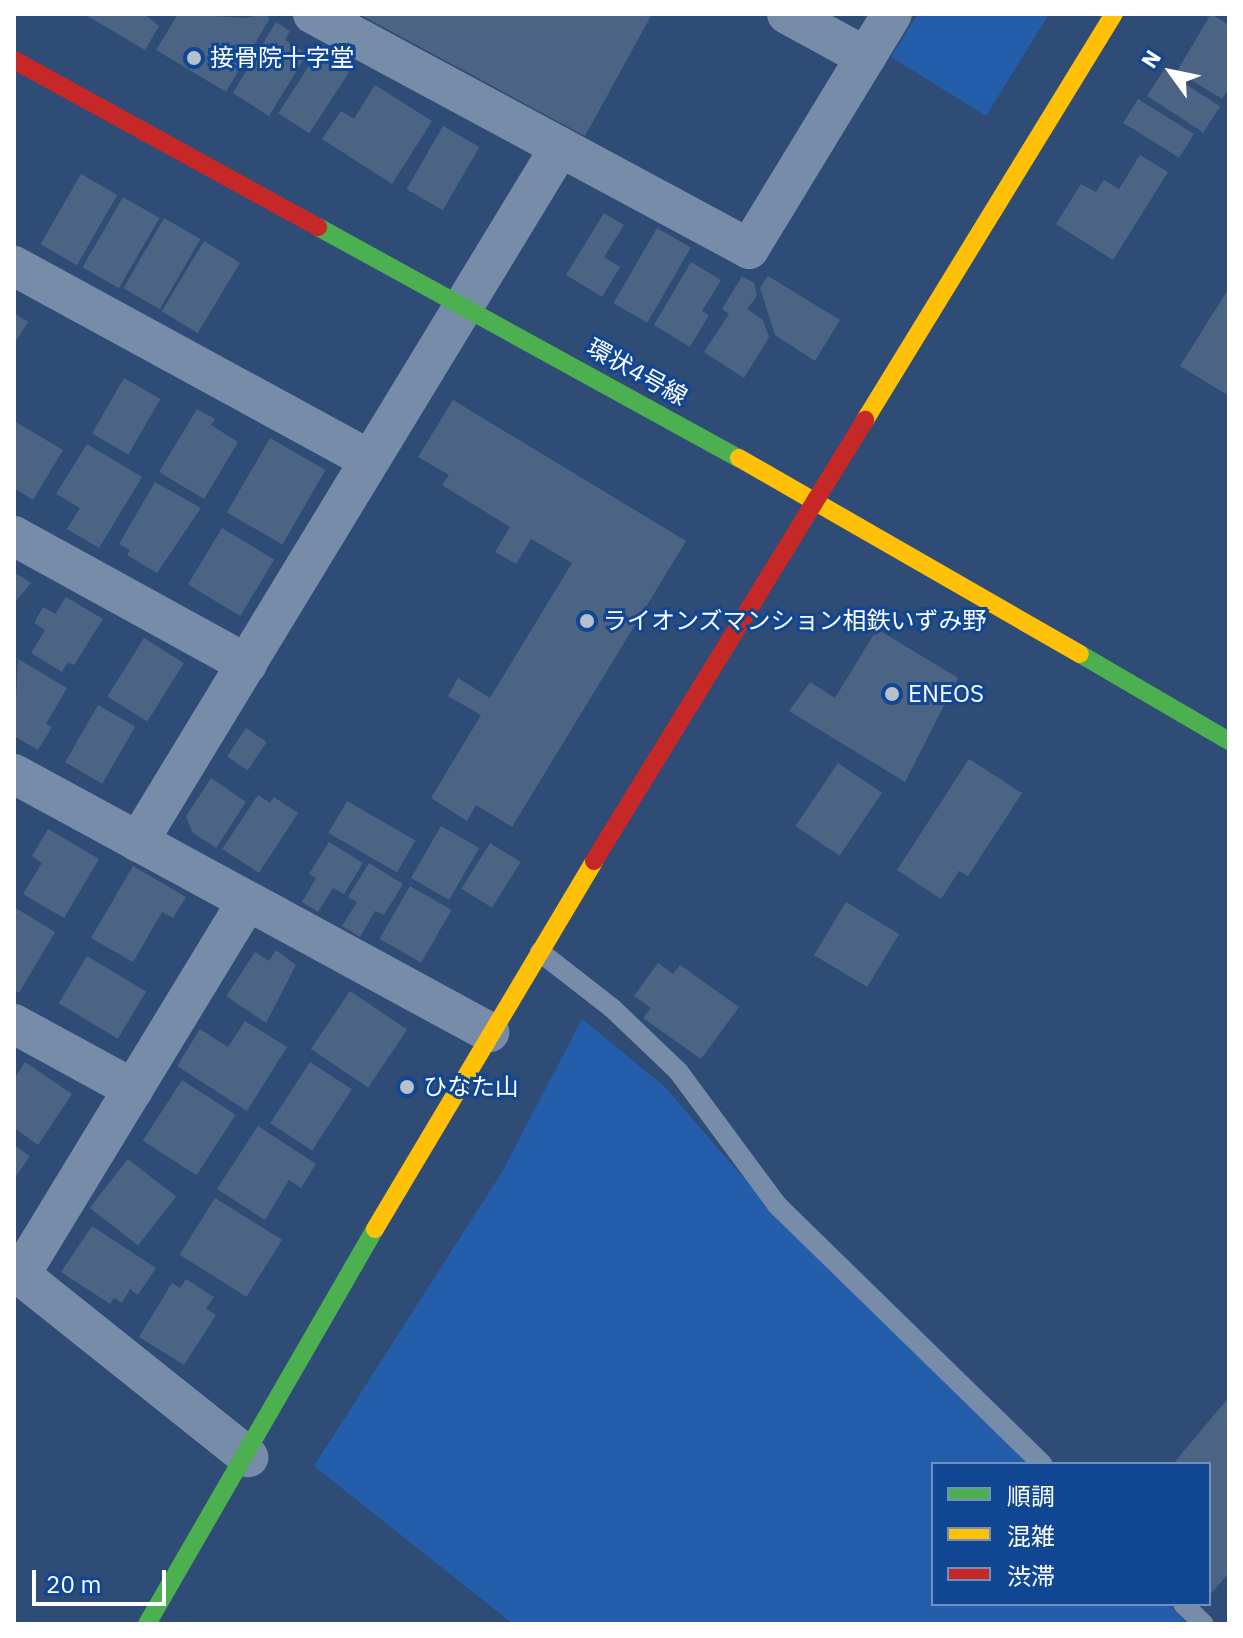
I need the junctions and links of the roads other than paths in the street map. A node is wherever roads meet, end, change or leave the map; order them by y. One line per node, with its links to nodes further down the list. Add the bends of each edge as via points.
1 (313, 14): 7 (street)
2 (787, 14): 5 (street)
3 (892, 14): 5 (street)
4 (1114, 14): 11 (street)
5 (866, 57): 7 (street, via 749,249)
6 (14, 60): 9 (street, 環状4号線)
7 (559, 149): 9 (street)
8 (14, 266): 10 (street)
9 (465, 303): 10 (street); 11 (street, 環状4号線)
10 (370, 460): 13 (street)
11 (815, 500): 14 (street, 環状4号線); 18 (street)
12 (14, 536): 13 (street)
13 (247, 664): 16 (street)
14 (1229, 741)
15 (14, 774): 16 (street)
16 (138, 842): 17 (street)
17 (247, 901): 20 (street); 21 (street)
18 (540, 952): 20 (street); 24 (lane, via 612,1008 678,1071 777,1205)
19 (14, 1024): 21 (street)
20 (489, 1032): 23 (street)
21 (133, 1089): 22 (street)
22 (17, 1272): 23 (street)
23 (248, 1457): 26 (street)
24 (1040, 1462)
25 (1185, 1606): 27 (lane)
26 (147, 1624)
27 (1204, 1624)

